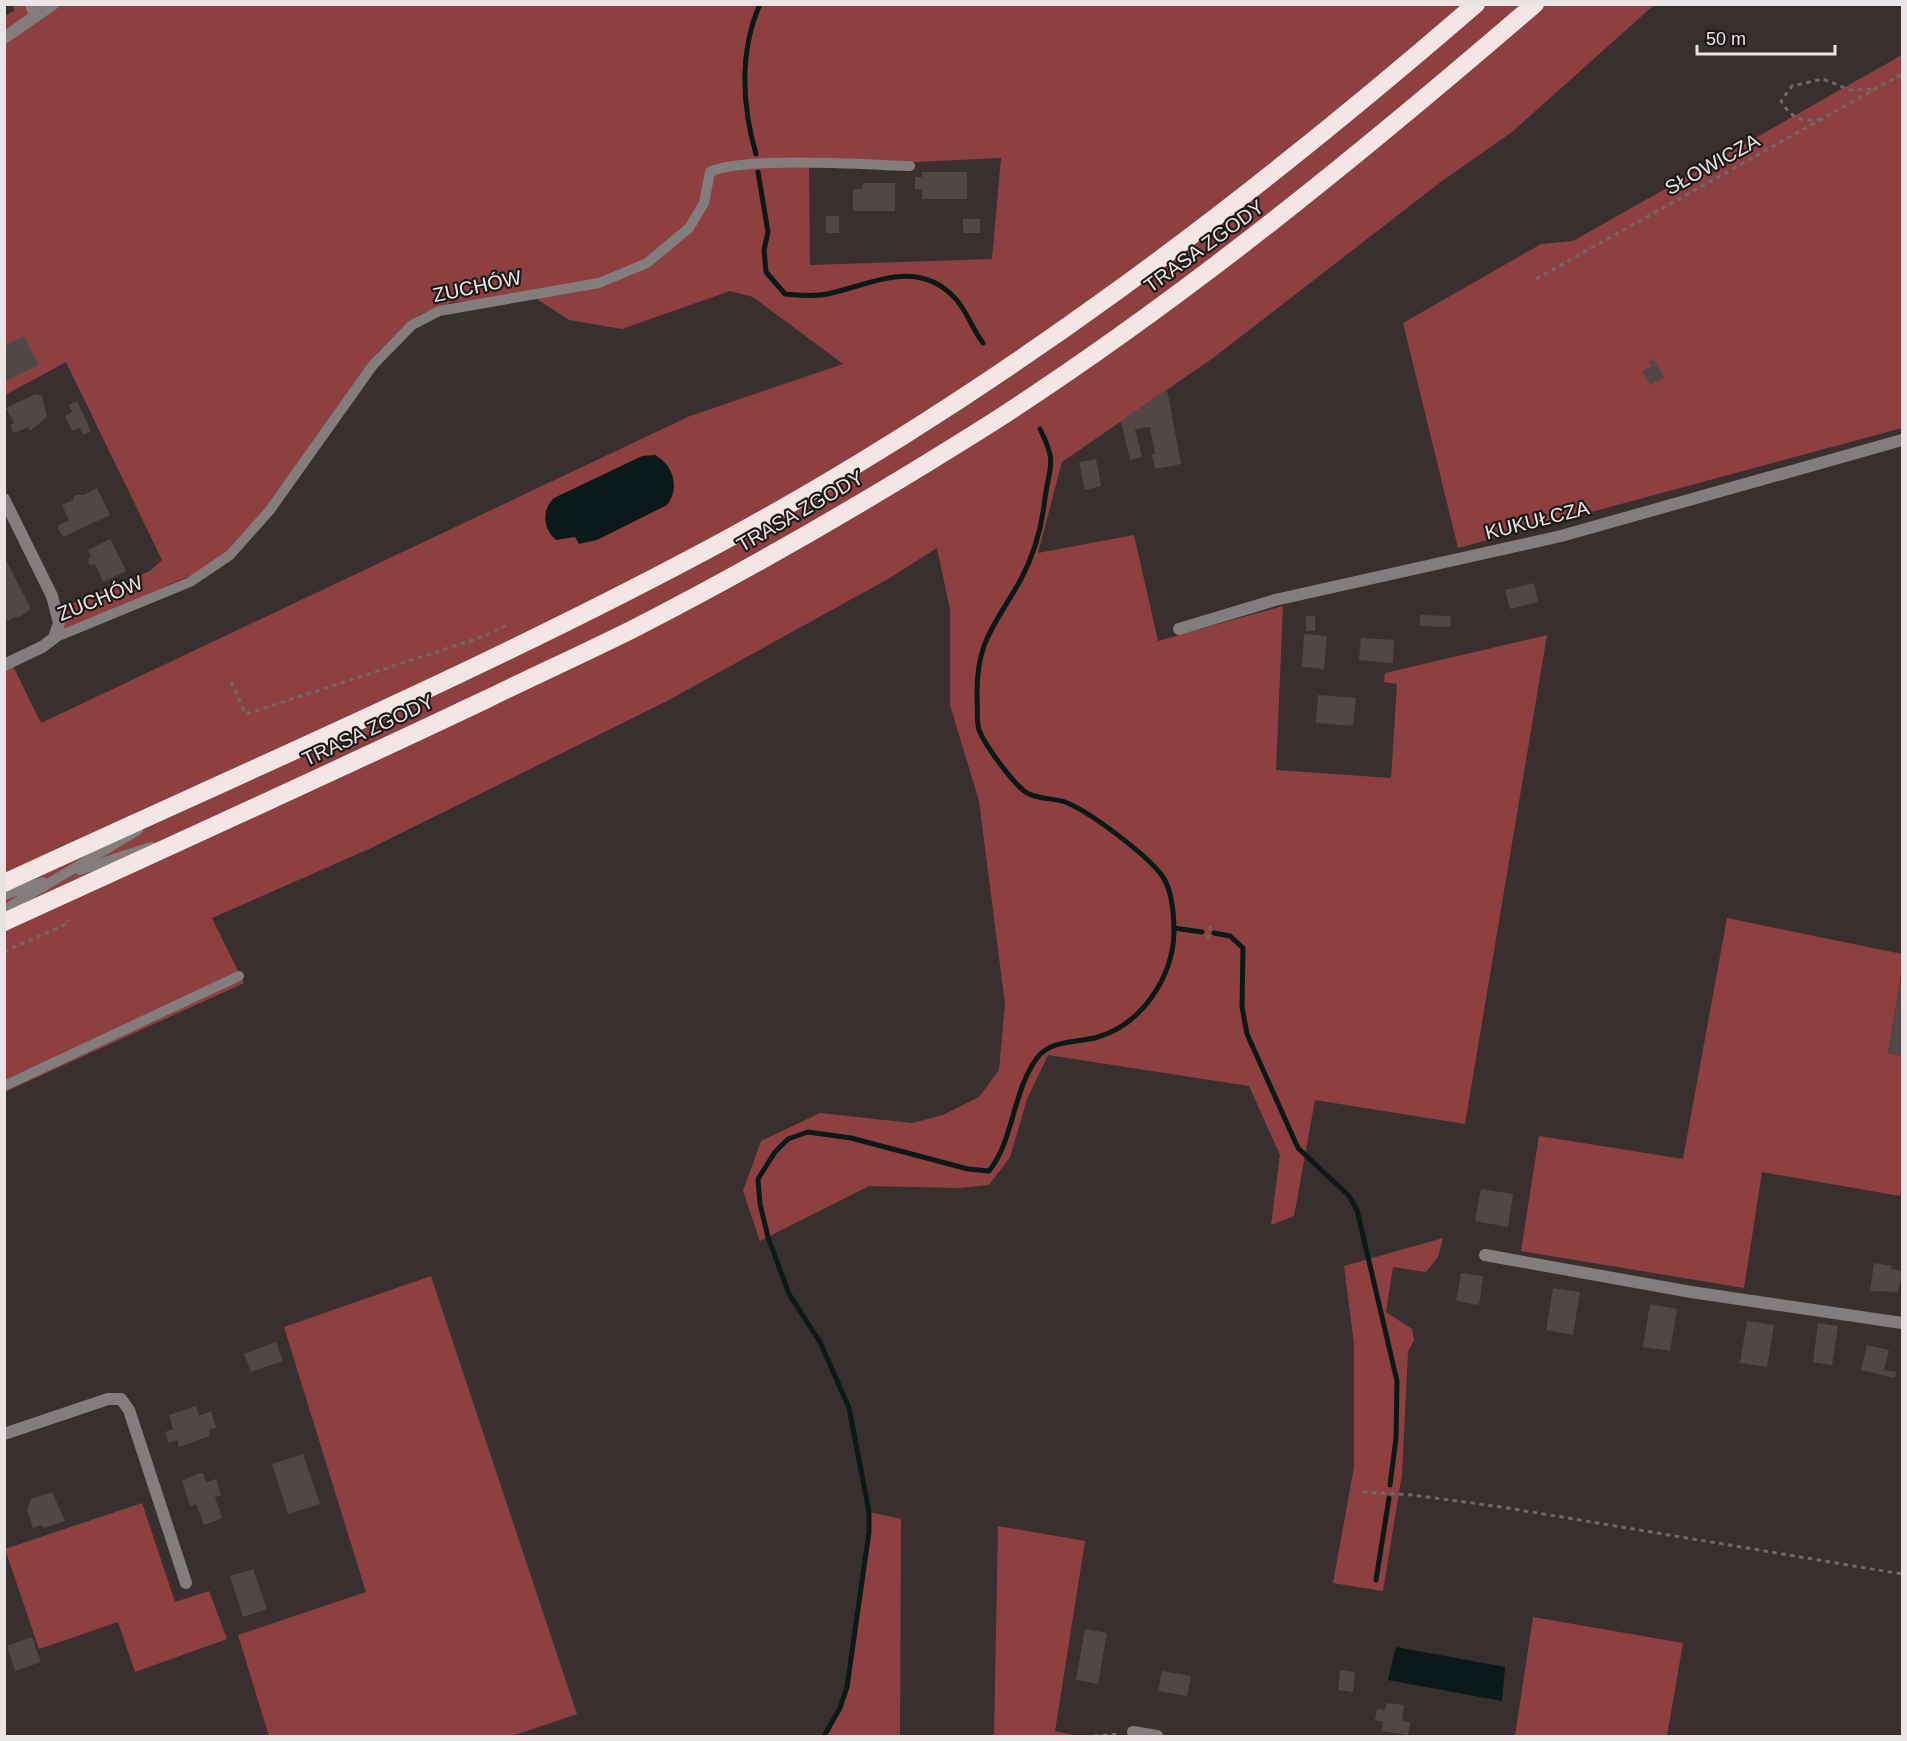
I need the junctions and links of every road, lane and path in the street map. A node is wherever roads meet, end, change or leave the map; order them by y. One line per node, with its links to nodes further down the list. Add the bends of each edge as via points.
1 (31, 4): 5 (street)
2 (53, 4): 5 (street)
3 (1476, 4): 19 (highway, TRASA ZGODY, via 1357,107 1158,261 1060,333 891,442 731,537 613,598)
4 (1535, 4): 20 (highway, TRASA ZGODY, via 1288,212 1180,293 966,438 632,630)
5 (35, 17): 6 (street)
6 (4, 38)
7 (1902, 75): 8 (path, SŁOWICZA)
8 (1876, 89): 9 (path, SŁOWICZA); 9 (path, via 1850,90 1823,79 1792,86 1781,101 1790,114 1803,122)
9 (1826, 118): 11 (path, SŁOWICZA)
10 (910, 166): 16 (lane, ZUCHÓW, via 719,167 710,172 704,203 689,228 647,263 599,283 439,311 412,325 373,365 270,510 230,555 190,582)
11 (1536, 279)
12 (1902, 440): 15 (street, KUKUŁCZA, via 1561,536 1275,600)
13 (4, 499): 16 (street, ZUCHÓW, via 57,609 59,623)
14 (506, 629): 18 (path, via 505,626 482,637 246,714)
15 (1179, 629)
16 (54, 638): 17 (street, ZUCHÓW)
17 (4, 665)
18 (231, 682)
19 (203, 791): 21 (lane); 22 (highway, TRASA ZGODY)
20 (217, 825): 21 (lane); 26 (highway, TRASA ZGODY)
21 (60, 877): 23 (lane); 24 (lane)
22 (4, 882)
23 (4, 895)
24 (4, 910)
25 (68, 920): 29 (path)
26 (4, 922)
27 (1210, 924): 28 (path)
28 (1209, 939)
29 (4, 952)
30 (239, 976): 31 (lane)
31 (4, 1086)
32 (1485, 1255): 33 (street, via 1692,1292)
33 (1902, 1323)
34 (4, 1434): 37 (street, via 108,1399 121,1399 129,1410)
35 (1363, 1492): 36 (path, via 1502,1507)
36 (1902, 1574)
37 (186, 1583)
38 (1133, 1732): 39 (path); 40 (street)
39 (1094, 1737)
40 (1157, 1737)

